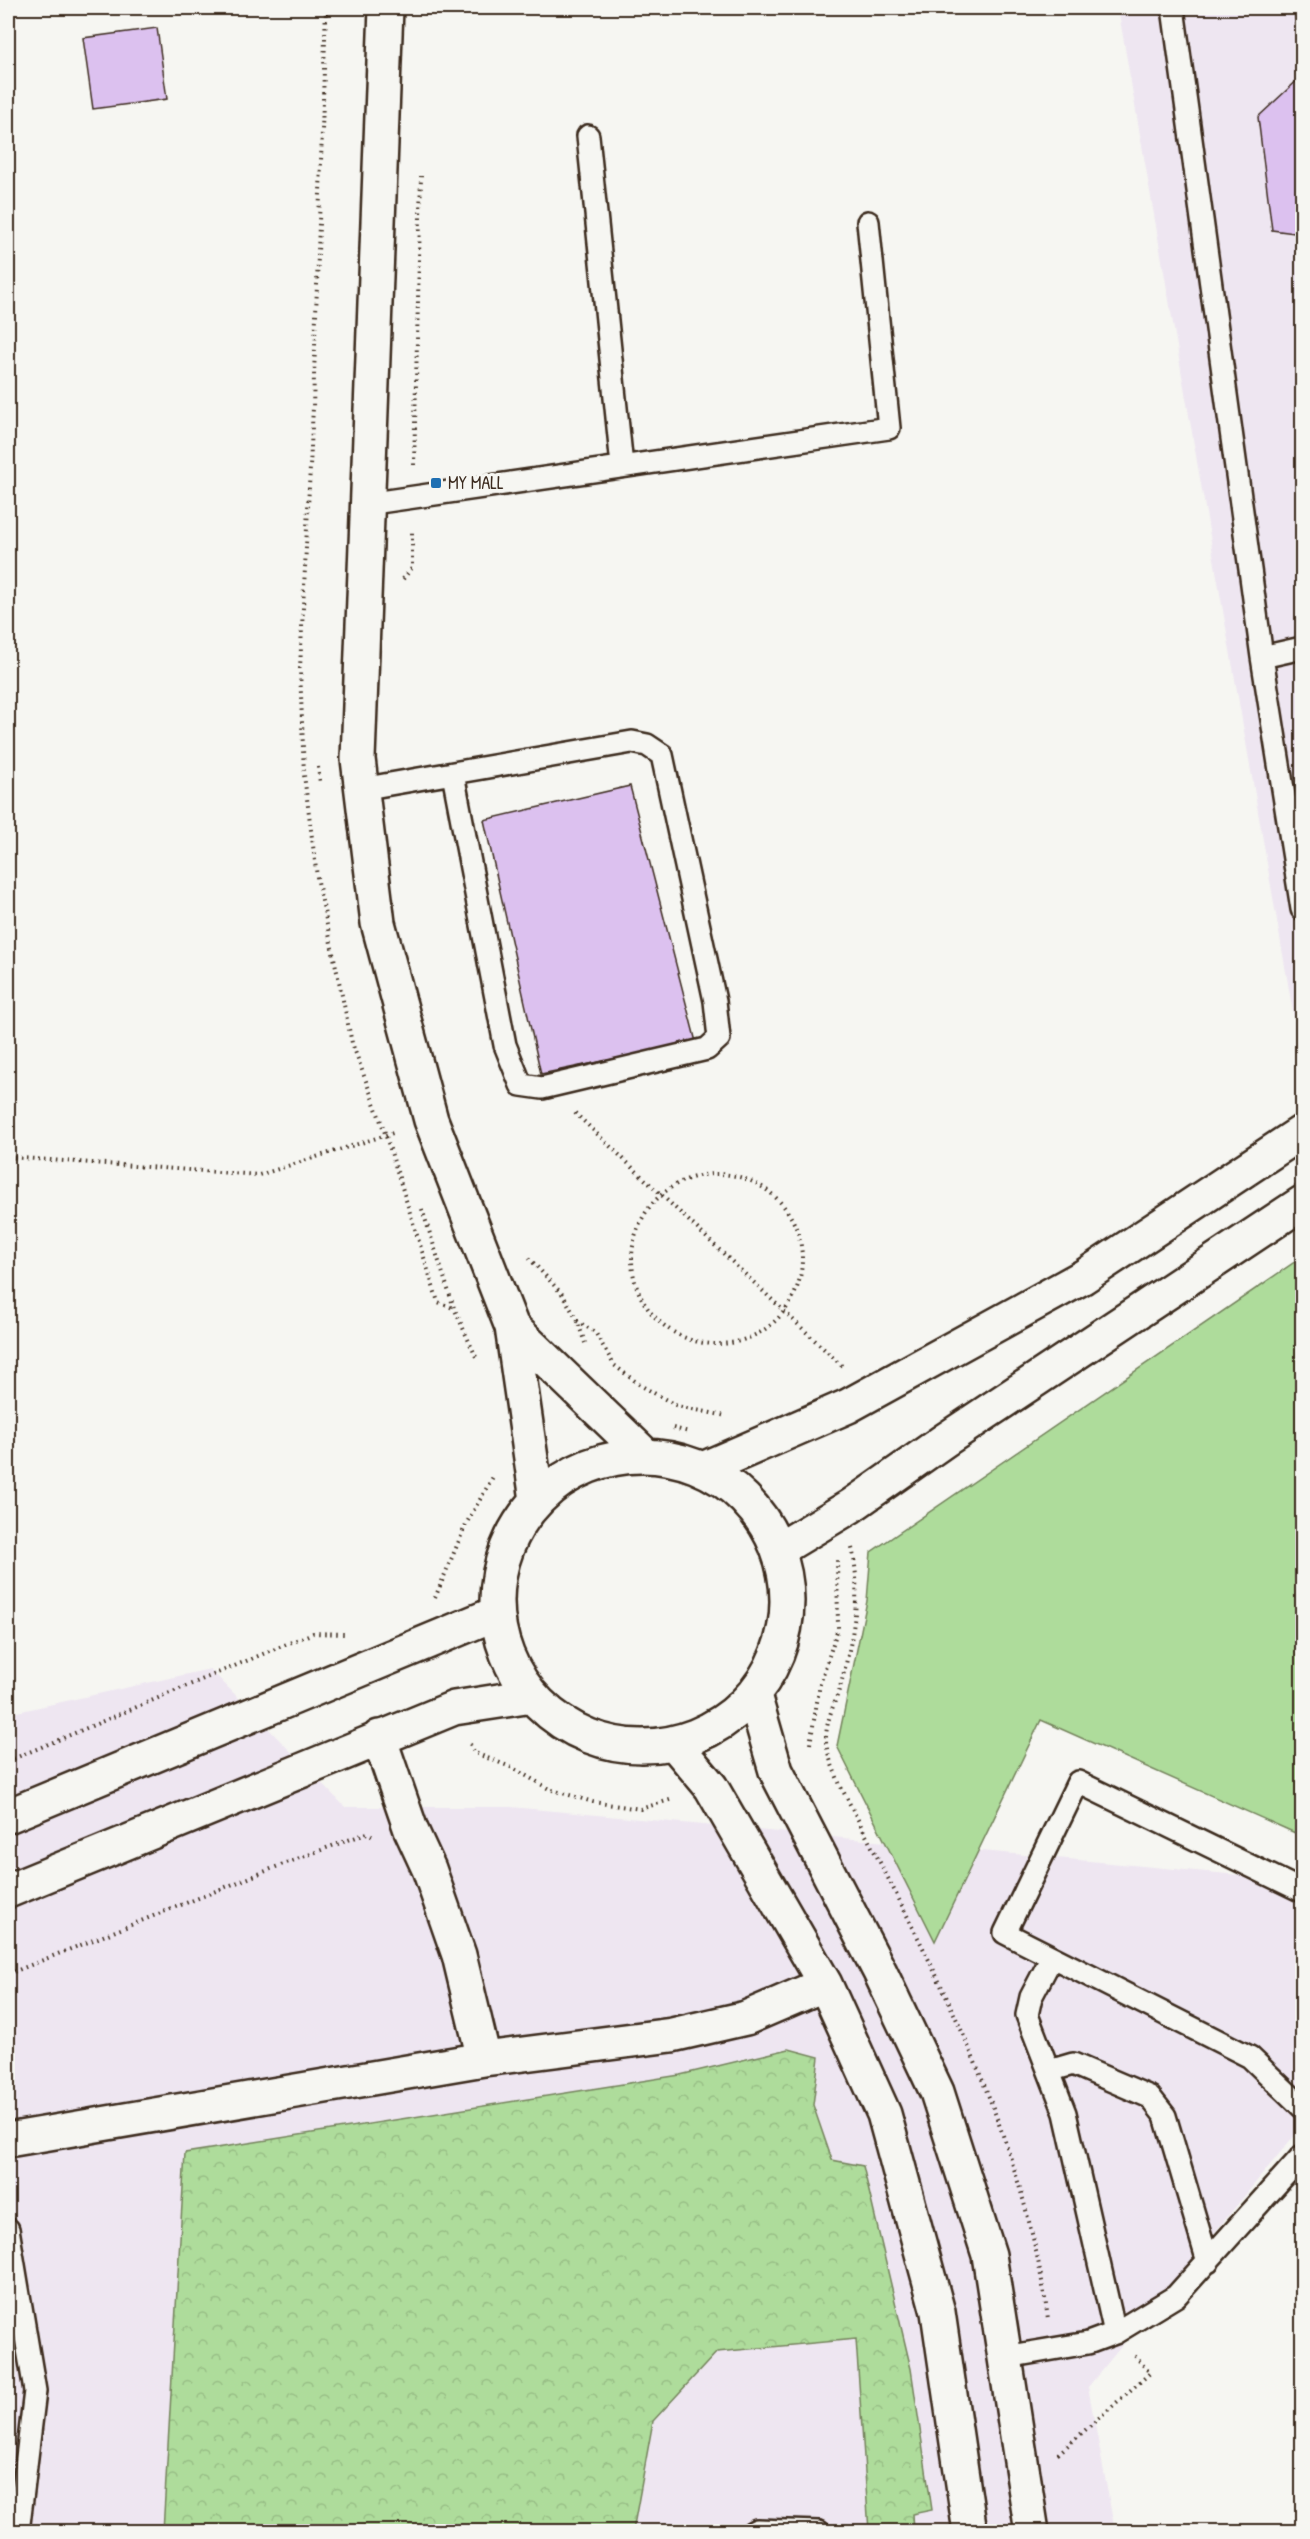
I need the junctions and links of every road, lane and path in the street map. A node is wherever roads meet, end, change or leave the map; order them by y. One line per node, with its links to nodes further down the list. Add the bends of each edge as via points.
1 (386, 8): 8 (street)
2 (1173, 8): 10 (lane)
3 (588, 136): 6 (lane)
4 (421, 164): 7 (path)
5 (868, 222): 6 (lane, via 890,428)
6 (622, 466): 7 (lane)
7 (412, 497): 8 (lane)
8 (366, 504): 12 (street, via 358,702)
9 (1302, 648): 10 (lane)
10 (1262, 657): 13 (lane)
11 (453, 774): 11 (lane, via 632,742 648,745 662,755 715,1001 719,1038 707,1048 542,1088 521,1085 505,1045); 12 (lane)
12 (361, 789): 24 (street, via 378,923 431,1120)
13 (1302, 909)
14 (567, 1106): 18 (path)
15 (397, 1131): 17 (path, via 259,1175)
16 (1302, 1132): 33 (street, via 1083,1277 848,1407)
17 (8, 1157)
18 (662, 1195): 22 (path); 22 (path, via 677,1184 705,1175 734,1175 761,1185 783,1204 797,1229 804,1257 800,1285); 22 (path, via 638,1225 631,1251 633,1279 644,1305 662,1326 686,1340 713,1345 741,1342 766,1330)
19 (1302, 1203): 37 (street, via 851,1506)
20 (563, 1295): 23 (path)
21 (454, 1308): 27 (path)
22 (785, 1311): 26 (path)
23 (577, 1320): 25 (path); 28 (path, via 595,1332 614,1365 640,1385 677,1406)
24 (512, 1327): 31 (street); 34 (street)
25 (586, 1348)
26 (843, 1367)
27 (480, 1368)
28 (728, 1417)
29 (669, 1427): 30 (path)
30 (698, 1435)
31 (645, 1455): 33 (street, via 675,1459); 34 (street, via 587,1466 560,1480)
32 (497, 1467): 38 (path, via 466,1524)
33 (703, 1469): 37 (street, via 729,1484 751,1504 769,1528)
34 (537, 1500): 39 (street, via 518,1525 505,1552 498,1581)
35 (854, 1540): 64 (path, via 856,1615 825,1739 840,1785 938,1975 986,2084 1013,2163 1042,2271)
36 (837, 1549): 44 (path, via 837,1628)
37 (778, 1550): 41 (street, via 787,1584 788,1614 782,1643)
38 (434, 1600)
39 (497, 1612): 42 (street, via 502,1642 514,1670); 49 (street)
40 (349, 1635): 47 (path, via 313,1633)
41 (754, 1695): 46 (street, via 704,1733); 65 (street, via 776,1771 937,2092 989,2254)
42 (532, 1696): 43 (street); 46 (street, via 555,1717 582,1733 612,1743)
43 (454, 1708): 45 (street); 48 (path, via 475,1754 571,1796 640,1809)
44 (811, 1728)
45 (379, 1737): 51 (street); 56 (street, via 459,1955)
46 (674, 1743): 48 (street)
47 (8, 1761)
48 (711, 1787): 55 (street)
49 (8, 1816)
50 (375, 1837): 54 (path, via 367,1833 281,1865)
51 (8, 1891)
52 (1302, 1891): 53 (lane, via 1078,1782 1005,1933)
53 (1052, 1957): 57 (lane, via 1030,1997 1027,2015); 58 (lane, via 1250,2056)
54 (8, 1974)
55 (825, 1984): 56 (street, via 746,2018 672,2035); 70 (street, via 884,2114 938,2312)
56 (484, 2059): 59 (street)
57 (1049, 2071): 62 (lane, via 1073,2064 1150,2097 1164,2116); 63 (lane, via 1065,2113)
58 (1302, 2107)
59 (8, 2140)
60 (1302, 2156): 62 (lane)
61 (8, 2229): 67 (lane, via 35,2391)
62 (1208, 2262): 63 (lane, via 1176,2296)
63 (1115, 2332): 64 (lane, via 1088,2343); 66 (path, via 1150,2373 1058,2452)
64 (1053, 2350): 65 (lane)
65 (1006, 2357): 71 (street)
66 (1059, 2463)
67 (18, 2532)
68 (753, 2532): 69 (lane)
69 (819, 2532)
70 (970, 2532)
71 (1032, 2532)

